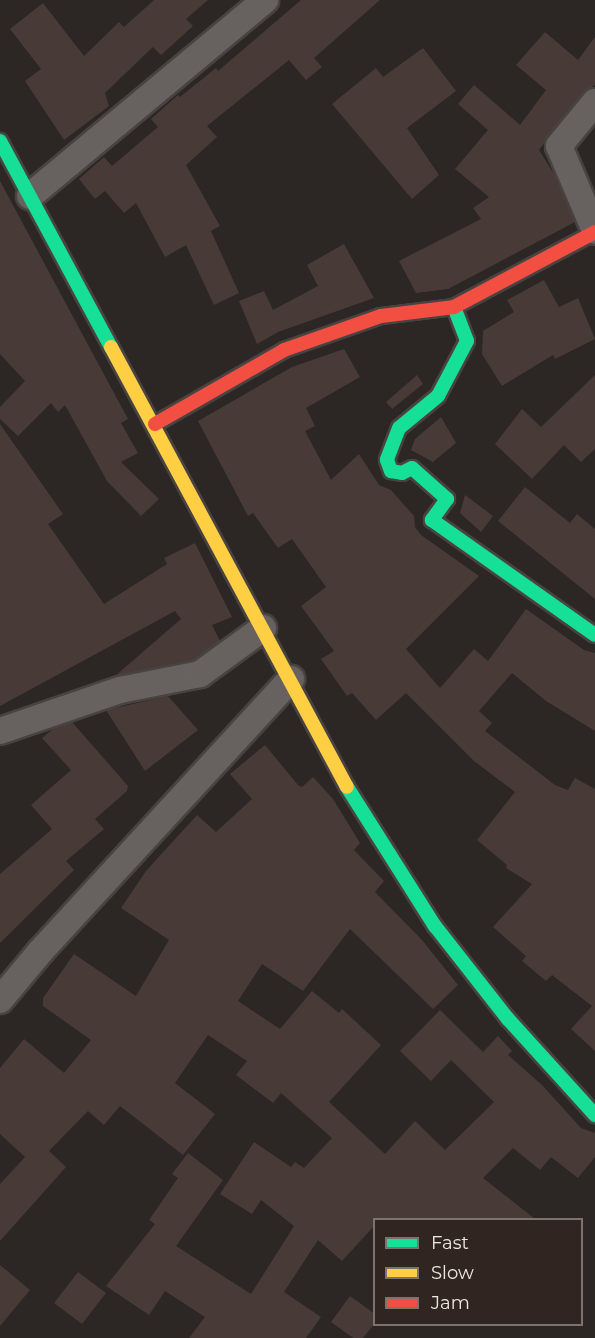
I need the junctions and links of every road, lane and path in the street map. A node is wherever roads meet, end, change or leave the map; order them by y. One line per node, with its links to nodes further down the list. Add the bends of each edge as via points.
1 (265, 0): 4 (street)
2 (595, 102): 5 (street, via 559,146)
3 (0, 141): 4 (street)
4 (30, 196): 7 (street)
5 (595, 232): 6 (street)
6 (454, 307): 7 (street, via 381,316 284,350); 9 (street, via 467,341 438,396 399,429 387,460 391,471 402,473 412,468 447,499 432,520)
7 (155, 424): 8 (street)
8 (263, 628): 10 (street); 11 (street, via 200,674 120,690)
9 (595, 635)
10 (291, 679): 12 (street); 13 (street, via 348,788 435,927 508,1019)
11 (0, 731)
12 (0, 1000)
13 (595, 1115)

